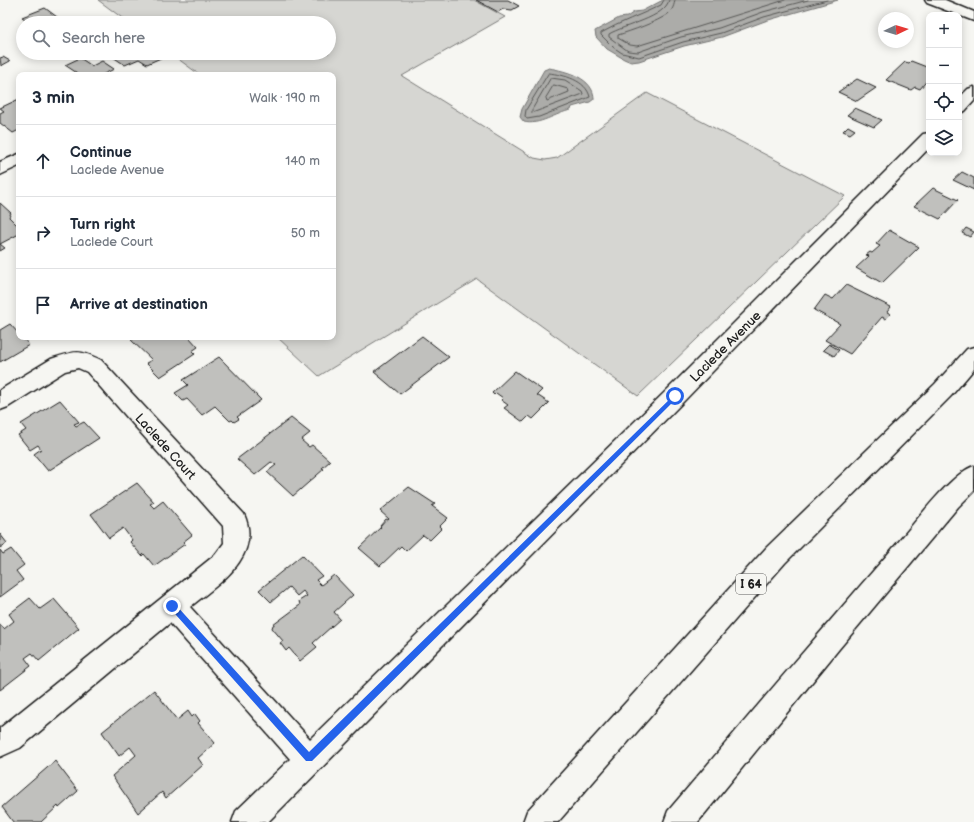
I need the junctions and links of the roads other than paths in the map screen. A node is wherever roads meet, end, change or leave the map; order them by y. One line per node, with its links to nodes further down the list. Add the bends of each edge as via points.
1 (932, 0): 2 (main road)
2 (974, 17)
3 (974, 92): 4 (main road)
4 (962, 105)
5 (926, 141): 13 (main road, Laclede Avenue, via 675,396)
6 (16, 161): 7 (main road)
7 (0, 169)
8 (974, 355): 15 (main road, I 64, via 943,390 776,555)
9 (0, 402): 11 (main road, Laclede Court, via 58,365 79,359 94,366 235,522 236,546 224,563)
10 (974, 476): 16 (main road, via 950,500 835,634)
11 (172, 606): 12 (main road, Laclede Court, via 10,738); 13 (main road)
12 (0, 743)
13 (309, 758): 14 (main road, Laclede Avenue)
14 (247, 822)
15 (538, 822)
16 (679, 822)

